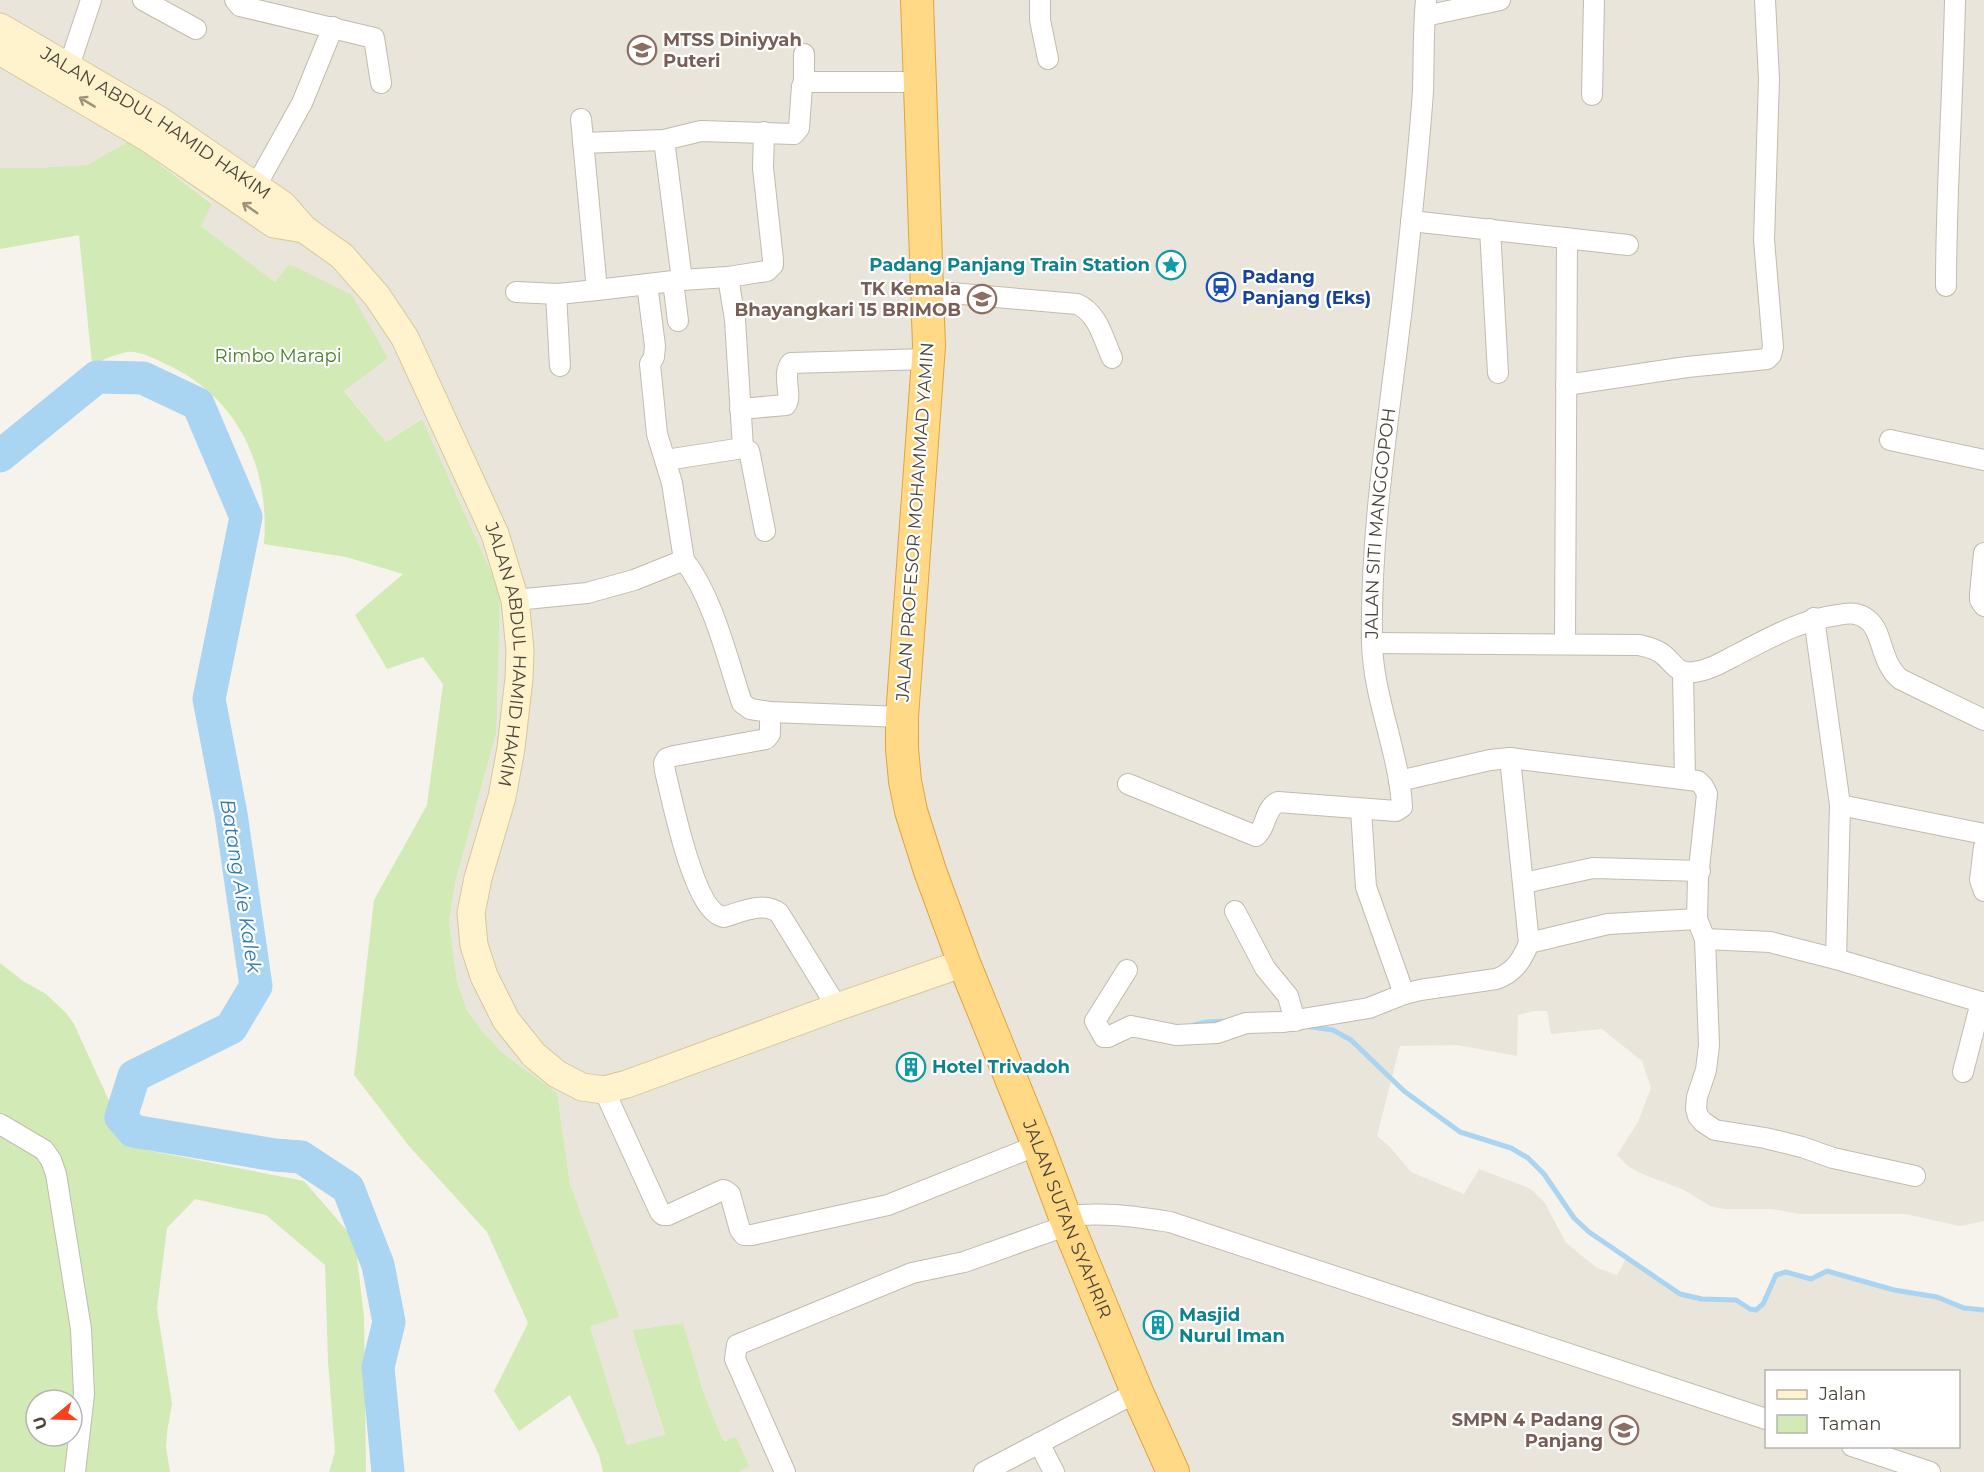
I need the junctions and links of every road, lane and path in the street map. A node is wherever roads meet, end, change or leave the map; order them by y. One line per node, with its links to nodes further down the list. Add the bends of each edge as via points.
1 (91, 0): 17 (street)
2 (143, 0): 13 (street)
3 (235, 0): 12 (street, via 240,6)
4 (917, 0): 18 (highway, JALAN PROFESOR MOHAMMAD YAMIN)
5 (1040, 0): 16 (street)
6 (1500, 0): 10 (street, JALAN SITI MANGGOPOH)
7 (1594, 0): 21 (street)
8 (1765, 0): 45 (street, via 1769,79 1764,240 1771,355 1767,359)
9 (1955, 0): 35 (street)
10 (1425, 8): 27 (street, JALAN SITI MANGGOPOH, via 1423,89)
11 (0, 27): 14 (main road, JALAN ABDUL HAMID HAKIM)
12 (333, 27): 19 (street, via 374,38); 26 (street, via 302,104)
13 (196, 29)
14 (19, 54): 17 (main road, JALAN ABDUL HAMID HAKIM); 28 (main road, JALAN ABDUL HAMID HAKIM, one-way to 14, via 274,224)
15 (804, 54): 20 (street)
16 (1048, 59)
17 (69, 66): 26 (main road, JALAN ABDUL HAMID HAKIM, via 159,120)
18 (921, 82): 20 (street); 37 (highway, JALAN PROFESOR MOHAMMAD YAMIN)
19 (381, 83)
20 (804, 83): 23 (street, via 797,132)
21 (1593, 95)
22 (581, 119): 25 (street)
23 (764, 132): 24 (street, via 701,131); 32 (street, via 763,168 773,265 767,272)
24 (664, 140): 25 (street); 33 (street)
25 (583, 143): 36 (street)
26 (256, 186): 28 (main road, JALAN ABDUL HAMID HAKIM, via 283,205)
27 (1411, 221): 29 (street); 57 (street, JALAN SITI MANGGOPOH, via 1384,443)
28 (304, 228): 54 (main road, JALAN ABDUL HAMID HAKIM, via 342,256 377,296 405,338 490,523)
29 (1490, 230): 30 (street); 44 (street)
30 (1567, 238): 31 (street); 45 (street)
31 (1628, 244)
32 (728, 278): 33 (street); 46 (street, via 735,320)
33 (678, 280): 34 (street); 40 (street)
34 (647, 285): 36 (street); 49 (street, via 655,346 650,364 654,415)
35 (1946, 286)
36 (597, 290): 39 (street)
37 (928, 291): 41 (street, via 1077,304 1093,315); 42 (highway, JALAN PROFESOR MOHAMMAD YAMIN)
38 (516, 292): 39 (street)
39 (556, 294): 43 (street)
40 (678, 321)
41 (1112, 358)
42 (928, 359): 46 (street, via 790,363 786,405); 61 (highway, JALAN PROFESOR MOHAMMAD YAMIN)
43 (560, 366)
44 (1498, 373)
45 (1566, 385): 58 (street)
46 (740, 409): 48 (street)
47 (1890, 440): 50 (street)
48 (743, 448): 49 (street); 51 (street, via 749,451)
49 (666, 460): 53 (street)
50 (1984, 460)
51 (765, 531)
52 (1984, 553): 55 (street, via 1980,600)
53 (684, 560): 54 (street, via 587,593); 60 (street, via 706,600 742,703 750,710)
54 (516, 600): 86 (main road, JALAN ABDUL HAMID HAKIM, via 520,650 511,748 471,913 474,945 506,1020 534,1055 557,1074 582,1087)
55 (1984, 606)
56 (1814, 618): 59 (street, via 1712,667); 62 (street, via 1852,613 1870,621 1895,675); 67 (street)
57 (1372, 643): 58 (street, JALAN SITI MANGGOPOH); 65 (street, via 1384,722)
58 (1565, 644): 59 (street, JALAN SITI MANGGOPOH, via 1639,645 1662,653)
59 (1683, 672): 64 (street)
60 (770, 712): 61 (street); 83 (street, via 770,734 766,739 667,758 665,771 695,881 710,908 724,917 762,907 779,913)
61 (902, 717): 79 (highway, JALAN PROFESOR MOHAMMAD YAMIN, via 904,771 911,811)
62 (1984, 720)
63 (1510, 758): 64 (street); 65 (street); 72 (street)
64 (1685, 779): 71 (street, via 1698,781 1707,794)
65 (1399, 781): 68 (street, via 1400,810)
66 (1128, 784): 68 (street, via 1256,836 1270,808 1278,802)
67 (1840, 805): 69 (street); 78 (street)
68 (1361, 810): 81 (street, via 1366,887)
69 (1984, 834)
70 (1984, 847): 73 (street, via 1980,880)
71 (1700, 871): 72 (street, via 1593,868); 75 (street)
72 (1524, 883): 77 (street)
73 (1984, 891)
74 (1235, 911): 84 (street, via 1265,968 1288,996)
75 (1697, 919): 76 (street); 77 (street, via 1608,924)
76 (1705, 939): 78 (street, via 1770,942); 89 (street, via 1709,1044 1706,1070 1696,1097 1696,1109 1703,1122 1715,1130 1766,1138)
77 (1529, 943): 81 (street, via 1524,957 1511,972 1496,980)
78 (1836, 959): 82 (street)
79 (964, 963): 83 (main road, JALAN ABDUL HAMID HAKIM); 88 (highway, JALAN SUTAN SYAHRIR)
80 (1127, 970): 84 (street, via 1096,1017 1096,1026 1104,1037 1131,1026 1192,1036 1223,1032 1246,1023)
81 (1404, 994): 84 (street, via 1369,1008)
82 (1982, 1003): 85 (street)
83 (837, 1007): 86 (main road, JALAN ABDUL HAMID HAKIM)
84 (1295, 1021)
85 (1964, 1072)
86 (604, 1090): 88 (street, via 660,1212 668,1215 723,1190 730,1194 744,1235 888,1205)
87 (0, 1124): 96 (street, via 44,1150 56,1174 81,1329 84,1394)
88 (1038, 1145): 90 (highway, JALAN SUTAN SYAHRIR)
89 (1915, 1176)
90 (1066, 1221): 91 (highway, JALAN SUTAN SYAHRIR); 92 (street, via 1095,1213 1170,1222); 97 (street, via 964,1262 912,1273 737,1346 735,1359)
91 (1137, 1392): 93 (street); 100 (highway, JALAN SUTAN SYAHRIR)
92 (1765, 1418)
93 (1040, 1443): 95 (street); 99 (street)
94 (1858, 1448): 101 (street)
95 (1020, 1463): 98 (street)
96 (75, 1472)
97 (785, 1472)
98 (984, 1472)
99 (1054, 1472)
100 (1173, 1472)
101 (1930, 1472)

